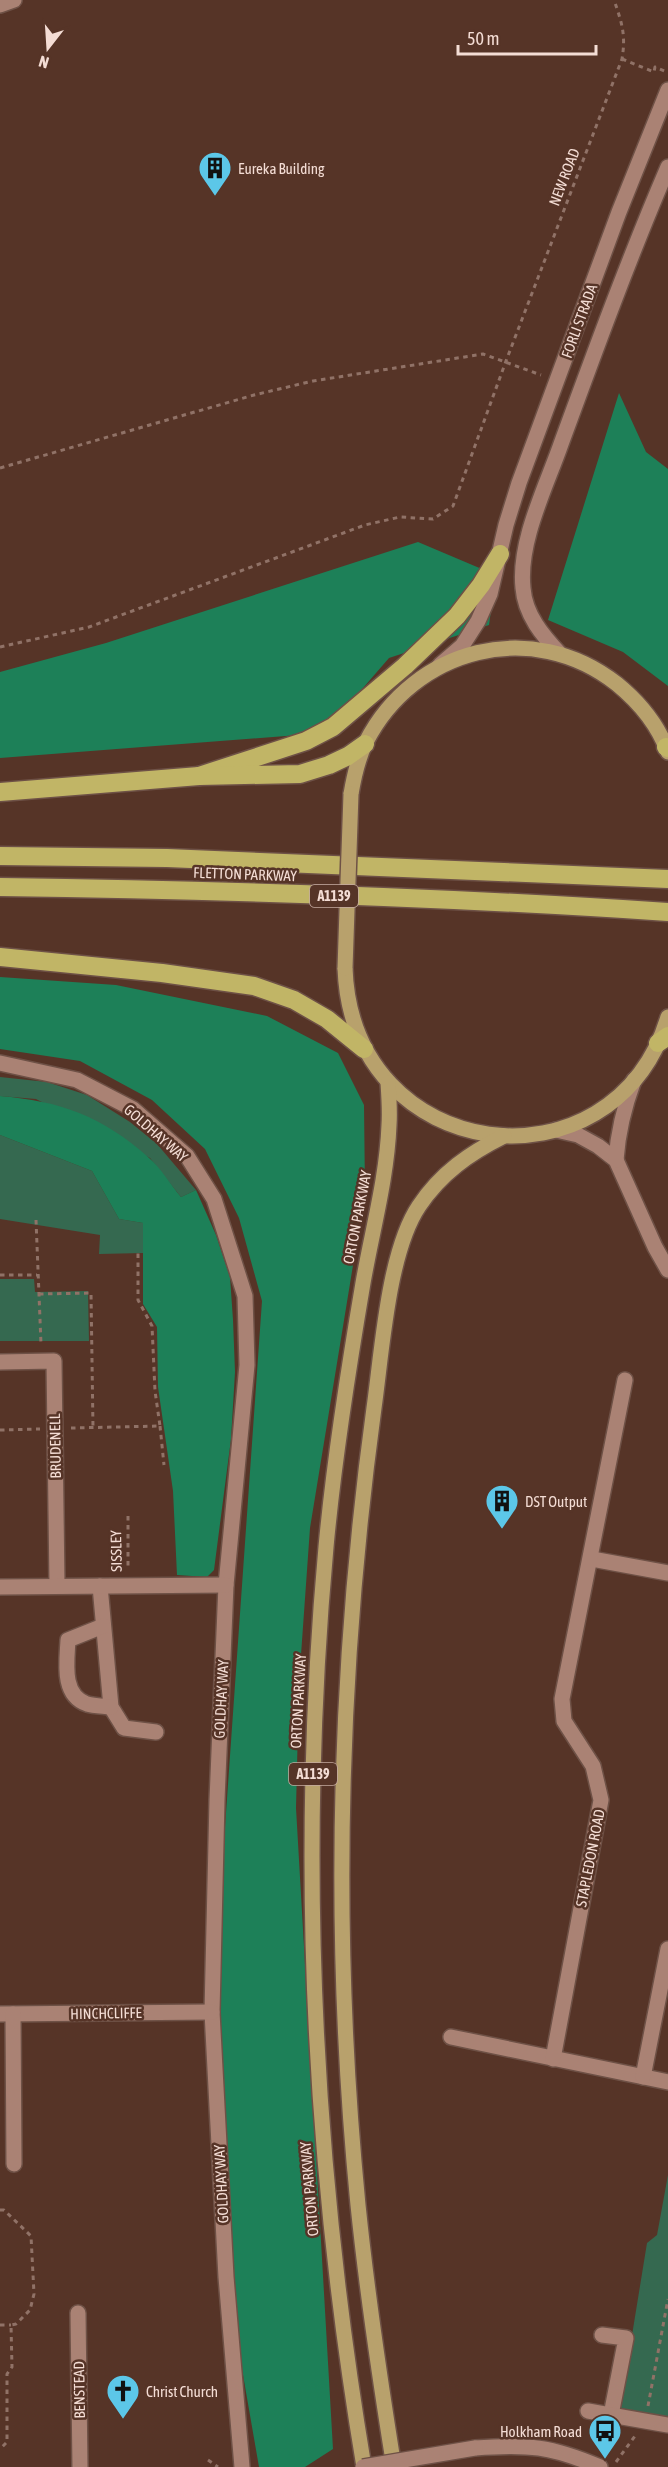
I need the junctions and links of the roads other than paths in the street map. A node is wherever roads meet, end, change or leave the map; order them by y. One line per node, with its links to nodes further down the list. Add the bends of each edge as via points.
1 (14, 0): 2 (street)
2 (0, 5)
3 (668, 90): 5 (street, FORLI STRADA, via 519,483)
4 (668, 167): 6 (street, FORLI STRADA, via 586,375 524,550 523,591 529,612 541,634)
5 (500, 554): 7 (street, FORLI STRADA, via 478,621 462,646); 10 (highway, via 457,616 333,728 306,741)
6 (560, 654): 7 (main road, via 515,648 488,650); 9 (main road, via 605,675 630,695 651,719)
7 (437, 667): 8 (main road, via 395,700)
8 (365, 744): 10 (highway, via 329,765 300,774); 19 (main road, bridge, via 351,794 345,968 349,1010)
9 (667, 749)
10 (199, 776): 11 (highway)
11 (0, 792)
12 (0, 856): 13 (highway, FLETTON PARKWAY / A1139, via 167,858)
13 (668, 879)
14 (0, 887): 15 (highway, FLETTON PARKWAY / A1139, via 168,889)
15 (668, 912)
16 (0, 957): 19 (highway, via 254,986 303,1005)
17 (668, 1017): 18 (main road)
18 (663, 1040): 21 (main road)
19 (364, 1049): 22 (main road)
20 (0, 1063): 31 (street, GOLDHAY WAY, via 77,1080 134,1109 187,1156 214,1199 245,1296 247,1365)
21 (634, 1080): 23 (main road, via 598,1110); 25 (street, via 624,1106)
22 (388, 1083): 24 (main road, via 429,1115 461,1128); 53 (main road, ORTON PARKWAY / A1139, via 386,1159 359,1305 326,1544 314,1730 312,1840 312,1950 328,2208 345,2355)
23 (556, 1130): 24 (main road); 25 (street, via 578,1135)
24 (504, 1136): 54 (main road, A1139, via 471,1153 445,1174 419,1206 406,1233 387,1311 356,1574 342,1838 347,2064 358,2205)
25 (616, 1160): 26 (street)
26 (668, 1270)
27 (0, 1362): 32 (street, BRUDENELL, via 54,1361)
28 (625, 1380): 29 (street, STAPLEDON ROAD)
29 (592, 1559): 30 (street); 42 (street, STAPLEDON ROAD, via 562,1699 564,1721 593,1766 601,1800)
30 (668, 1573)
31 (226, 1585): 33 (street); 39 (street, GOLDHAY WAY)
32 (57, 1586): 33 (street); 34 (street)
33 (100, 1586): 35 (street)
34 (0, 1587)
35 (104, 1626): 36 (street); 36 (street, via 68,1640 66,1676 76,1698)
36 (111, 1707): 37 (street, via 124,1728)
37 (156, 1732)
38 (668, 1949): 43 (street)
39 (212, 2012): 40 (street, HINCHCLIFFE); 52 (street, GOLDHAY WAY, via 226,2277)
40 (7, 2014): 45 (street)
41 (451, 2037): 42 (street)
42 (553, 2059): 43 (street)
43 (643, 2077): 44 (street)
44 (668, 2082)
45 (14, 2164)
46 (78, 2313): 51 (street, BENSTEAD)
47 (602, 2335): 49 (street, via 626,2338)
48 (588, 2411): 49 (street)
49 (610, 2415): 50 (street)
50 (668, 2425)
51 (80, 2467)
52 (242, 2467)
53 (364, 2467): 55 (street, bridge, via 515,2445 545,2447)
54 (394, 2467)
55 (600, 2467)

